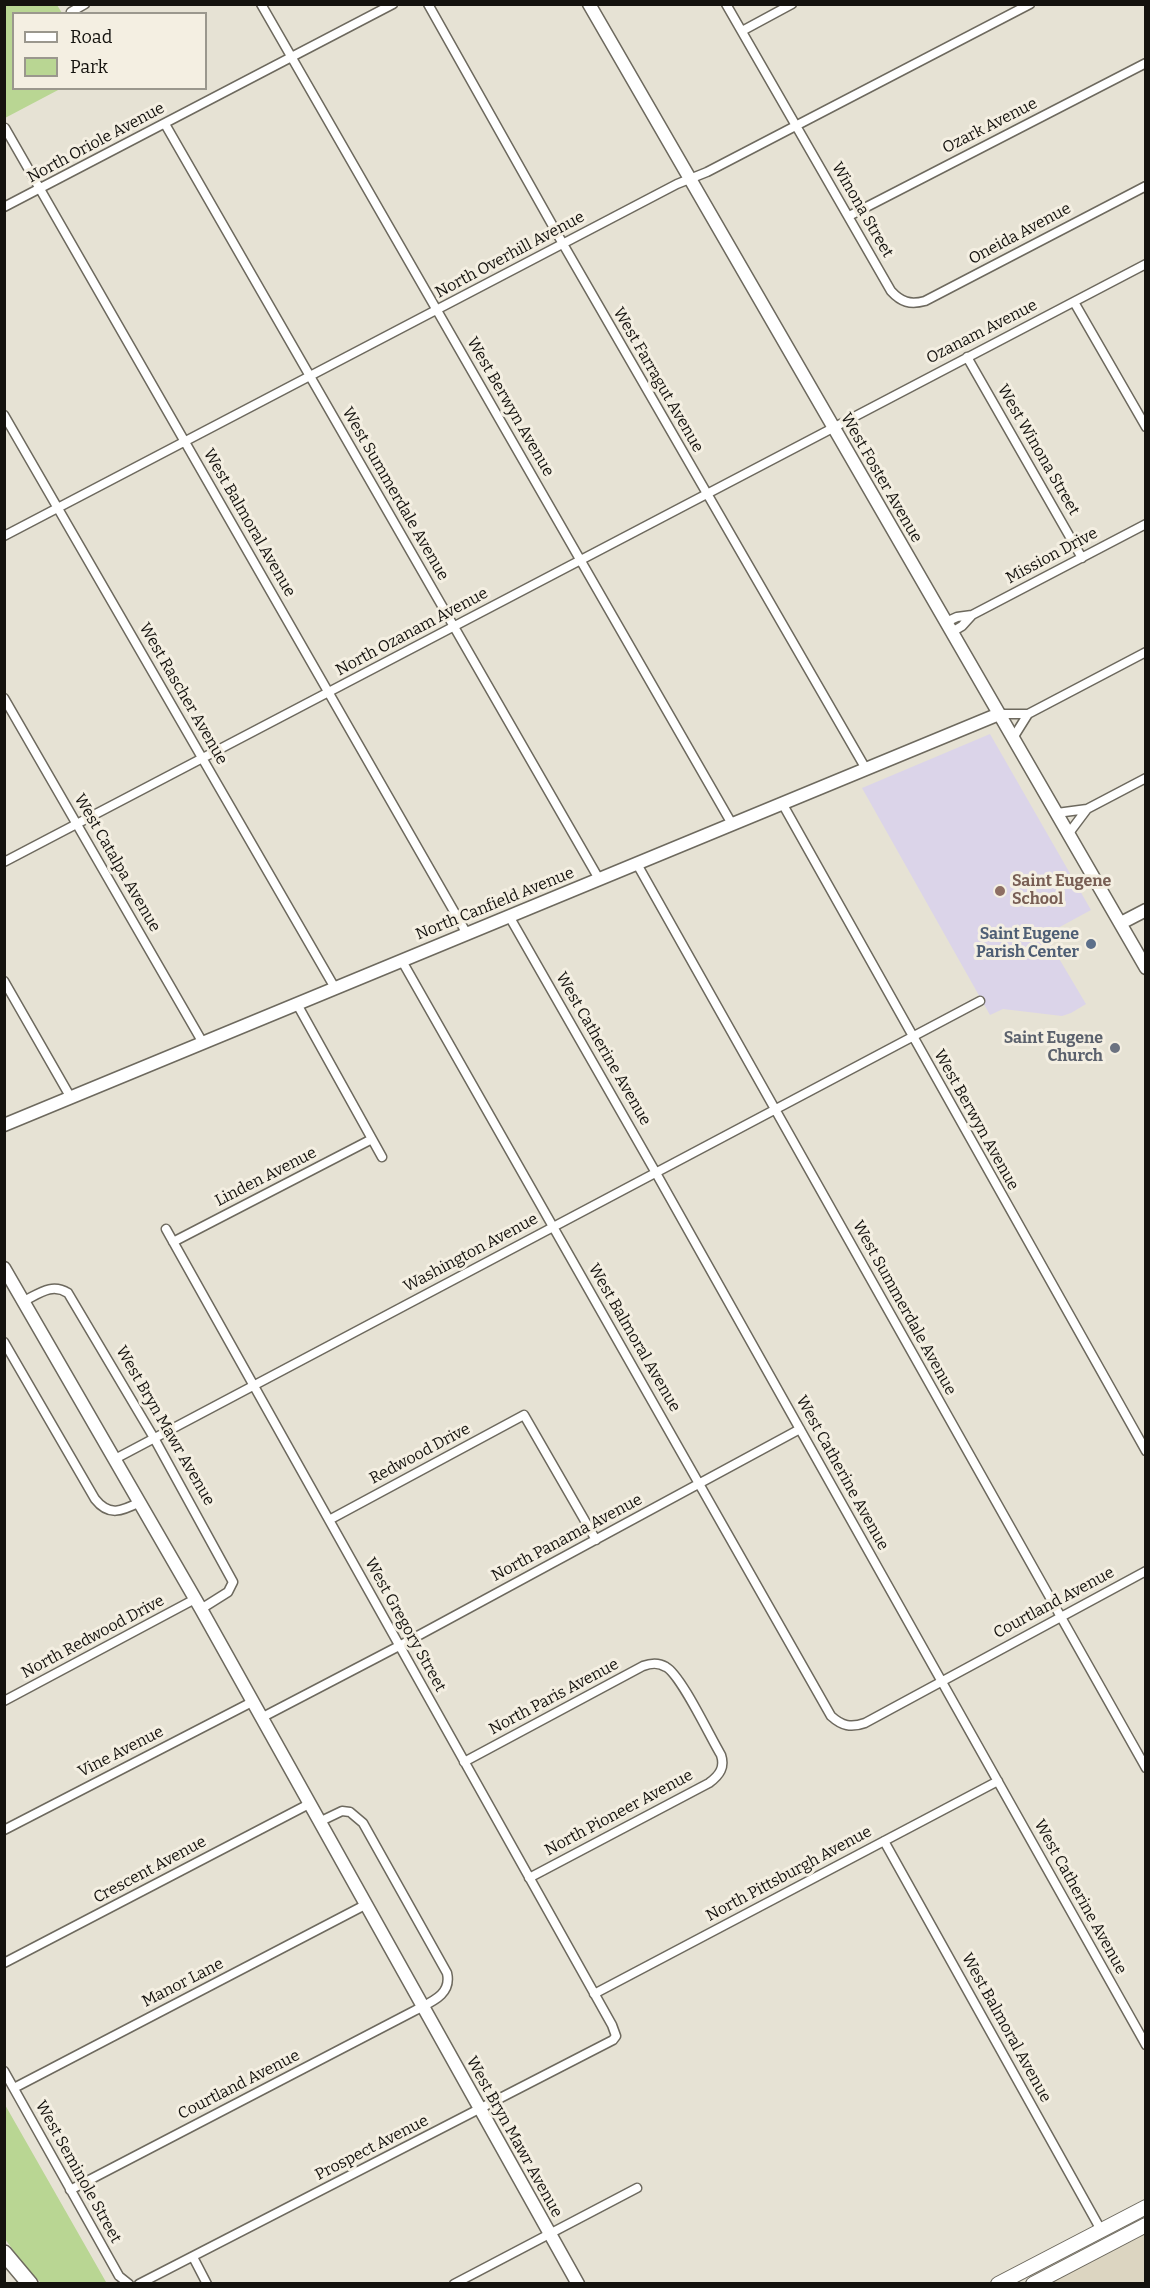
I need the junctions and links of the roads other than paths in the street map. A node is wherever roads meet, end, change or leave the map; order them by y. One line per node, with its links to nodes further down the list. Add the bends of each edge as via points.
1 (85, 4): 9 (street)
2 (261, 4): 11 (street, West Berwyn Avenue)
3 (393, 4): 11 (street, North Oriole Avenue)
4 (428, 4): 21 (street, West Farragut Avenue)
5 (589, 4): 16 (street, West Foster Avenue)
6 (726, 4): 10 (street)
7 (792, 4): 10 (street)
8 (1030, 4): 14 (street, North Overhill Avenue)
9 (71, 12)
10 (742, 31): 14 (street)
11 (292, 57): 13 (street, North Oriole Avenue); 25 (street, West Berwyn Avenue)
12 (1146, 63): 20 (street, Ozark Avenue)
13 (165, 124): 18 (street, North Oriole Avenue); 27 (street, West Summerdale Avenue)
14 (795, 127): 16 (street, North Overhill Avenue); 20 (street, Winona Street)
15 (5, 128): 18 (street, West Balmoral Avenue)
16 (690, 179): 21 (street, North Overhill Avenue); 29 (street, West Foster Avenue)
17 (1146, 186): 23 (street, Oneida Avenue, via 925,301)
18 (39, 189): 19 (street, North Oriole Avenue); 31 (street, West Balmoral Avenue)
19 (4, 207)
20 (849, 216): 23 (street, Winona Street, via 891,291)
21 (563, 244): 25 (street, North Overhill Avenue); 32 (street, West Farragut Avenue)
22 (1146, 264): 24 (street, Ozanam Avenue)
23 (908, 302)
24 (1074, 302): 26 (street, Ozanam Avenue); 30 (street)
25 (437, 310): 27 (street, North Overhill Avenue); 37 (street, West Berwyn Avenue)
26 (967, 357): 29 (street, Ozanam Avenue); 36 (street, West Winona Street)
27 (310, 376): 31 (street, North Overhill Avenue); 38 (street, West Summerdale Avenue)
28 (4, 415): 33 (street, West Rascher Avenue)
29 (833, 427): 32 (street, North Ozanam Avenue); 39 (street, West Foster Avenue)
30 (1146, 427)
31 (185, 441): 33 (street, North Overhill Avenue); 41 (street, West Balmoral Avenue)
32 (707, 494): 37 (street, North Ozanam Avenue); 47 (street, West Farragut Avenue)
33 (58, 508): 35 (street, North Overhill Avenue); 46 (street, West Rascher Avenue)
34 (1146, 525): 36 (street, Mission Drive)
35 (4, 536)
36 (1082, 558): 39 (street, Mission Drive, via 972,615 962,627)
37 (581, 560): 38 (street, North Ozanam Avenue); 53 (street, West Berwyn Avenue)
38 (454, 626): 41 (street, North Ozanam Avenue); 57 (street, West Summerdale Avenue)
39 (949, 627): 43 (street, West Foster Avenue)
40 (1146, 652): 44 (street)
41 (329, 692): 46 (street, North Ozanam Avenue); 61 (street, West Balmoral Avenue)
42 (4, 698): 52 (street, West Catalpa Avenue)
43 (999, 714): 44 (street); 45 (street, West Foster Avenue); 47 (street, North Canfield Avenue)
44 (1028, 714): 45 (street)
45 (1013, 738): 51 (street, West Foster Avenue)
46 (203, 759): 52 (street, North Ozanam Avenue); 65 (street, West Rascher Avenue)
47 (867, 769): 49 (street, North Canfield Avenue)
48 (1146, 778): 50 (street)
49 (782, 804): 53 (street, North Canfield Avenue); 68 (street, West Berwyn Avenue)
50 (1087, 809): 51 (street); 54 (street)
51 (1057, 813): 54 (street, West Foster Avenue)
52 (78, 824): 55 (street, North Ozanam Avenue); 69 (street, West Catalpa Avenue)
53 (732, 824): 56 (street, North Canfield Avenue)
54 (1068, 833): 60 (street, West Foster Avenue)
55 (4, 862)
56 (637, 864): 57 (street, North Canfield Avenue); 71 (street, West Summerdale Avenue)
57 (599, 879): 59 (street, North Canfield Avenue)
58 (1146, 910): 60 (street)
59 (509, 916): 61 (street, North Canfield Avenue); 75 (street, West Catherine Avenue)
60 (1120, 923): 63 (street, West Foster Avenue)
61 (467, 934): 62 (street, North Canfield Avenue)
62 (402, 961): 65 (street, North Canfield Avenue); 76 (street, West Balmoral Avenue)
63 (1146, 968)
64 (4, 981): 70 (street)
65 (335, 988): 67 (street, North Canfield Avenue)
66 (980, 1001): 68 (street, Washington Avenue)
67 (297, 1004): 69 (street, North Canfield Avenue); 73 (street)
68 (912, 1037): 71 (street, Washington Avenue); 85 (street, West Berwyn Avenue)
69 (203, 1043): 70 (street, North Canfield Avenue)
70 (71, 1098): 72 (street, North Canfield Avenue)
71 (775, 1110): 75 (street, Washington Avenue); 93 (street, West Summerdale Avenue)
72 (4, 1125)
73 (372, 1139): 74 (street); 78 (street, Linden Avenue)
74 (382, 1157)
75 (656, 1173): 76 (street, Washington Avenue); 83 (street, West Catherine Avenue)
76 (553, 1227): 82 (street, Washington Avenue); 87 (street, West Balmoral Avenue)
77 (166, 1229): 78 (street, West Gregory Street)
78 (173, 1242): 82 (street, West Gregory Street)
79 (4, 1268): 80 (street, West Bryn Mawr Avenue)
80 (24, 1301): 84 (street, West Bryn Mawr Avenue, via 49,1289 69,1293); 86 (street, West Bryn Mawr Avenue)
81 (4, 1342): 88 (street, via 101,1507 117,1511)
82 (253, 1385): 84 (street, Washington Avenue); 89 (street, West Gregory Street)
83 (800, 1430): 87 (street, North Panama Avenue); 95 (street, West Catherine Avenue)
84 (154, 1438): 86 (street, Washington Avenue); 92 (street, West Bryn Mawr Avenue, via 233,1582 228,1592)
85 (1146, 1451)
86 (115, 1459): 88 (street, West Bryn Mawr Avenue)
87 (699, 1484): 90 (street, North Panama Avenue); 95 (street, West Balmoral Avenue, via 831,1716 844,1725 865,1723)
88 (140, 1502): 92 (street, West Bryn Mawr Avenue)
89 (329, 1520): 90 (street, Redwood Drive, via 524,1415); 94 (street, West Gregory Street)
90 (596, 1540): 94 (street, North Panama Avenue)
91 (1146, 1571): 93 (street, Courtland Avenue)
92 (198, 1604): 96 (street, North Redwood Drive); 97 (street, West Bryn Mawr Avenue)
93 (1060, 1617): 95 (street, Courtland Avenue); 100 (street, West Summerdale Avenue)
94 (399, 1646): 98 (street, North Panama Avenue); 99 (street, West Gregory Street)
95 (942, 1680): 102 (street, West Catherine Avenue)
96 (4, 1701)
97 (252, 1702): 98 (street, West Bryn Mawr Avenue); 105 (street, Vine Avenue)
98 (261, 1718): 103 (street, West Bryn Mawr Avenue)
99 (464, 1762): 101 (street, North Paris Avenue, via 652,1663 674,1673 721,1755); 107 (street, West Gregory Street)
100 (1146, 1768)
101 (721, 1772): 107 (street, North Pioneer Avenue, via 710,1782)
102 (998, 1781): 106 (street, North Pittsburgh Avenue); 113 (street, West Catherine Avenue)
103 (309, 1804): 104 (street, West Bryn Mawr Avenue); 109 (street, Crescent Avenue)
104 (319, 1822): 108 (street, West Bryn Mawr Avenue); 111 (street, via 342,1811 356,1815 447,1973 447,1987)
105 (4, 1830)
106 (884, 1841): 110 (street, North Pittsburgh Avenue); 121 (street, West Balmoral Avenue)
107 (529, 1878): 110 (street, West Gregory Street)
108 (366, 1905): 111 (street, West Bryn Mawr Avenue); 115 (street, Manor Lane)
109 (4, 1963)
110 (594, 1994): 112 (street, West Gregory Street)
111 (422, 2007): 116 (street, West Bryn Mawr Avenue); 118 (street, Courtland Avenue)
112 (616, 2036): 116 (street, Prospect Avenue)
113 (1146, 2045)
114 (4, 2071): 115 (street, West Seminole Street)
115 (14, 2088): 118 (street, West Seminole Street)
116 (480, 2109): 122 (street, West Bryn Mawr Avenue); 124 (street, Prospect Avenue)
117 (638, 2188): 122 (street)
118 (70, 2190): 126 (street, West Seminole Street, via 119,2276)
119 (1146, 2207): 121 (main road)
120 (1146, 2225): 132 (main road)
121 (1101, 2230): 131 (main road)
122 (550, 2234): 129 (street); 130 (street, West Bryn Mawr Avenue)
123 (4, 2253): 125 (highway)
124 (193, 2257): 127 (street, Prospect Avenue); 128 (street)
125 (30, 2283)
126 (129, 2283)
127 (139, 2283)
128 (207, 2283)
129 (454, 2283)
130 (578, 2283)
131 (998, 2283)
132 (1032, 2283)

